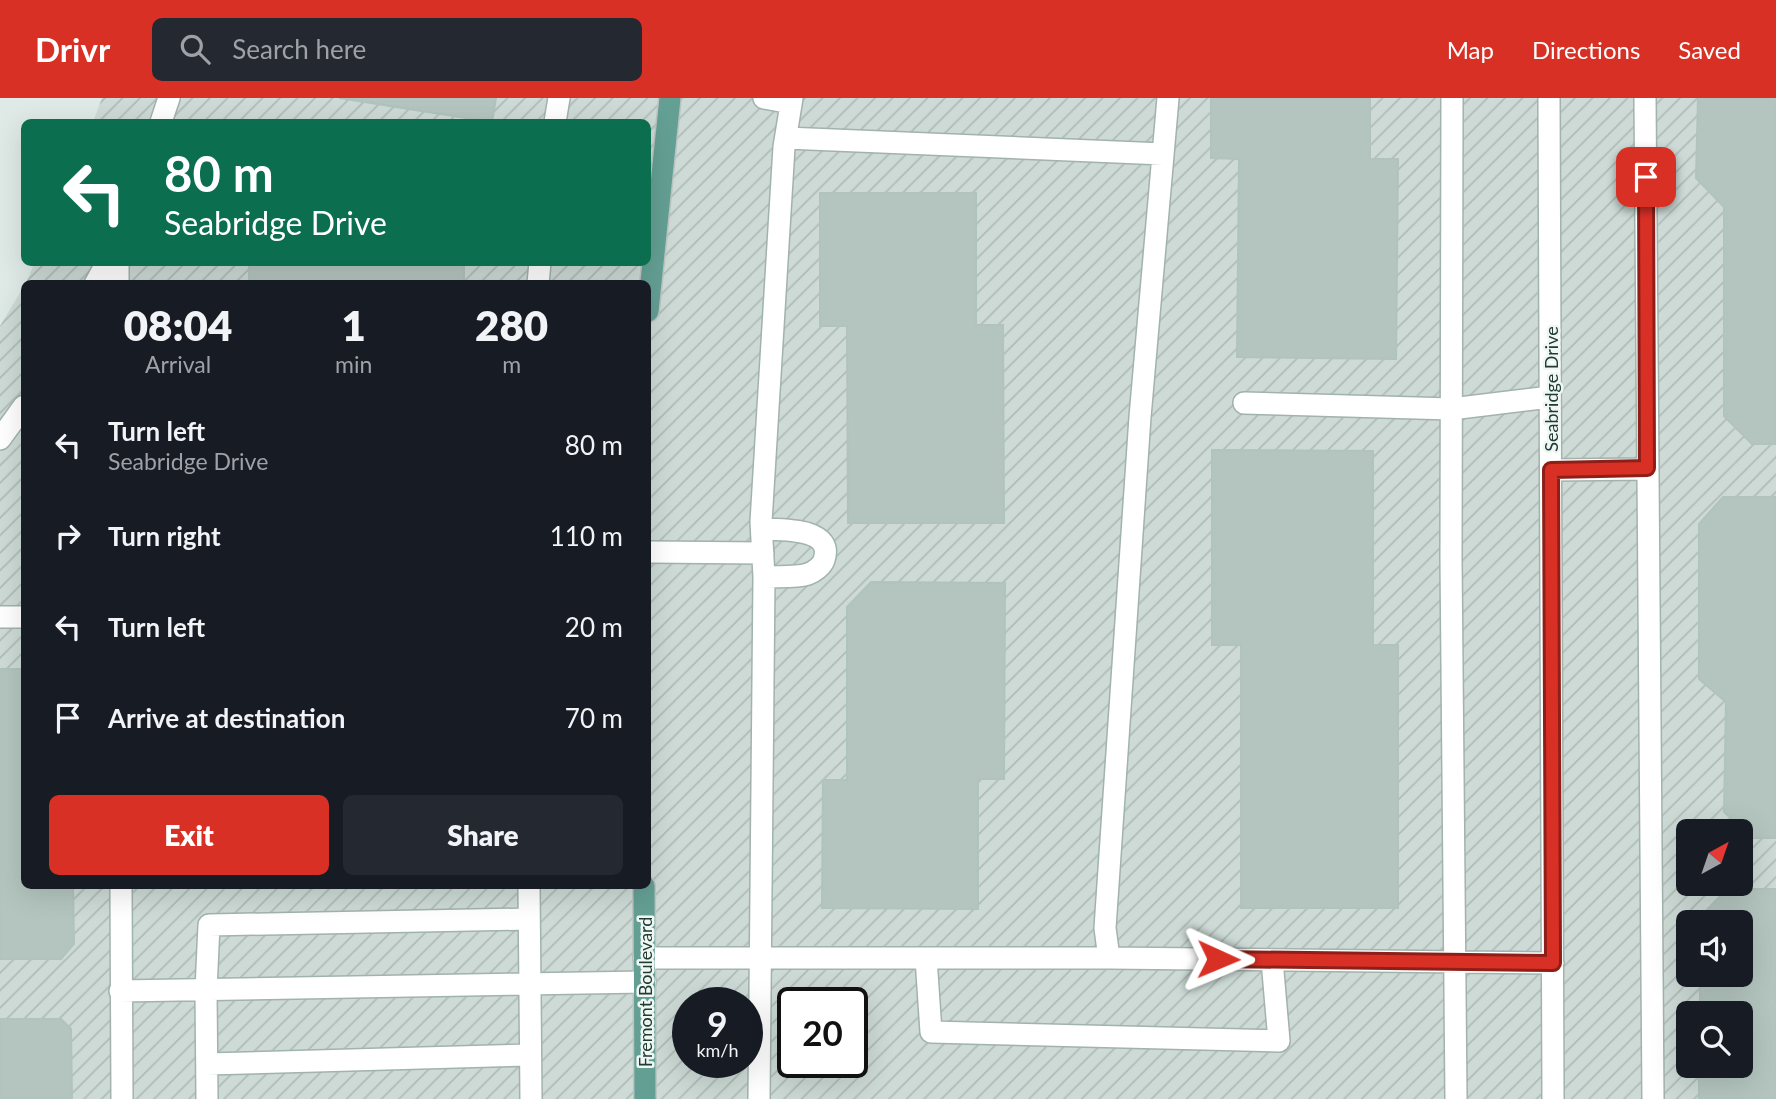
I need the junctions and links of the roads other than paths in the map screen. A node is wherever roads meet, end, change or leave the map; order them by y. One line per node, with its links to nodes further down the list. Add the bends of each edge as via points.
1 (169, 98): 10 (street)
2 (559, 98): 11 (street)
3 (670, 98): 14 (main road)
4 (764, 98): 9 (street)
5 (1168, 98): 13 (street)
6 (1452, 98): 18 (street)
7 (1549, 98): 16 (street, Seabridge Drive)
8 (1645, 98): 21 (street)
9 (792, 101): 12 (street)
10 (162, 119)
11 (556, 119)
12 (786, 138): 13 (street); 23 (street)
13 (1163, 154): 36 (street, via 1105,928)
14 (653, 201): 15 (main road)
15 (651, 245)
16 (1550, 397): 18 (street); 22 (street, Seabridge Drive)
17 (1244, 403): 18 (street)
18 (1451, 409): 38 (street)
19 (21, 410): 20 (street)
20 (0, 439)
21 (1647, 468): 22 (street); 53 (street)
22 (1551, 470): 39 (street, Seabridge Drive)
23 (762, 529): 25 (street); 26 (street, via 811,533 825,549 821,565 807,574)
24 (651, 552): 25 (street)
25 (763, 553): 26 (street)
26 (764, 577): 34 (street)
27 (0, 617): 28 (street)
28 (21, 617)
29 (121, 889): 43 (street)
30 (529, 889): 32 (street)
31 (644, 889): 33 (main road, Fremont Boulevard)
32 (529, 919): 41 (street); 42 (street, via 209,925)
33 (644, 958): 34 (street); 40 (main road, Fremont Boulevard)
34 (759, 958): 35 (street); 50 (street)
35 (926, 958): 36 (street); 37 (street, via 930,1032 1279,1041)
36 (1109, 958): 37 (street)
37 (1272, 960): 38 (street)
38 (1456, 961): 39 (street); 51 (street)
39 (1553, 963): 52 (street, Seabridge Drive)
40 (645, 982): 41 (street); 49 (main road, Fremont Boulevard)
41 (529, 985): 42 (street); 44 (street)
42 (206, 990): 43 (street); 45 (street)
43 (120, 991): 46 (street)
44 (530, 1055): 45 (street); 48 (street)
45 (207, 1064): 47 (street)
46 (122, 1099)
47 (207, 1099)
48 (531, 1099)
49 (645, 1099)
50 (759, 1099)
51 (1456, 1099)
52 (1553, 1099)
53 (1653, 1099)

